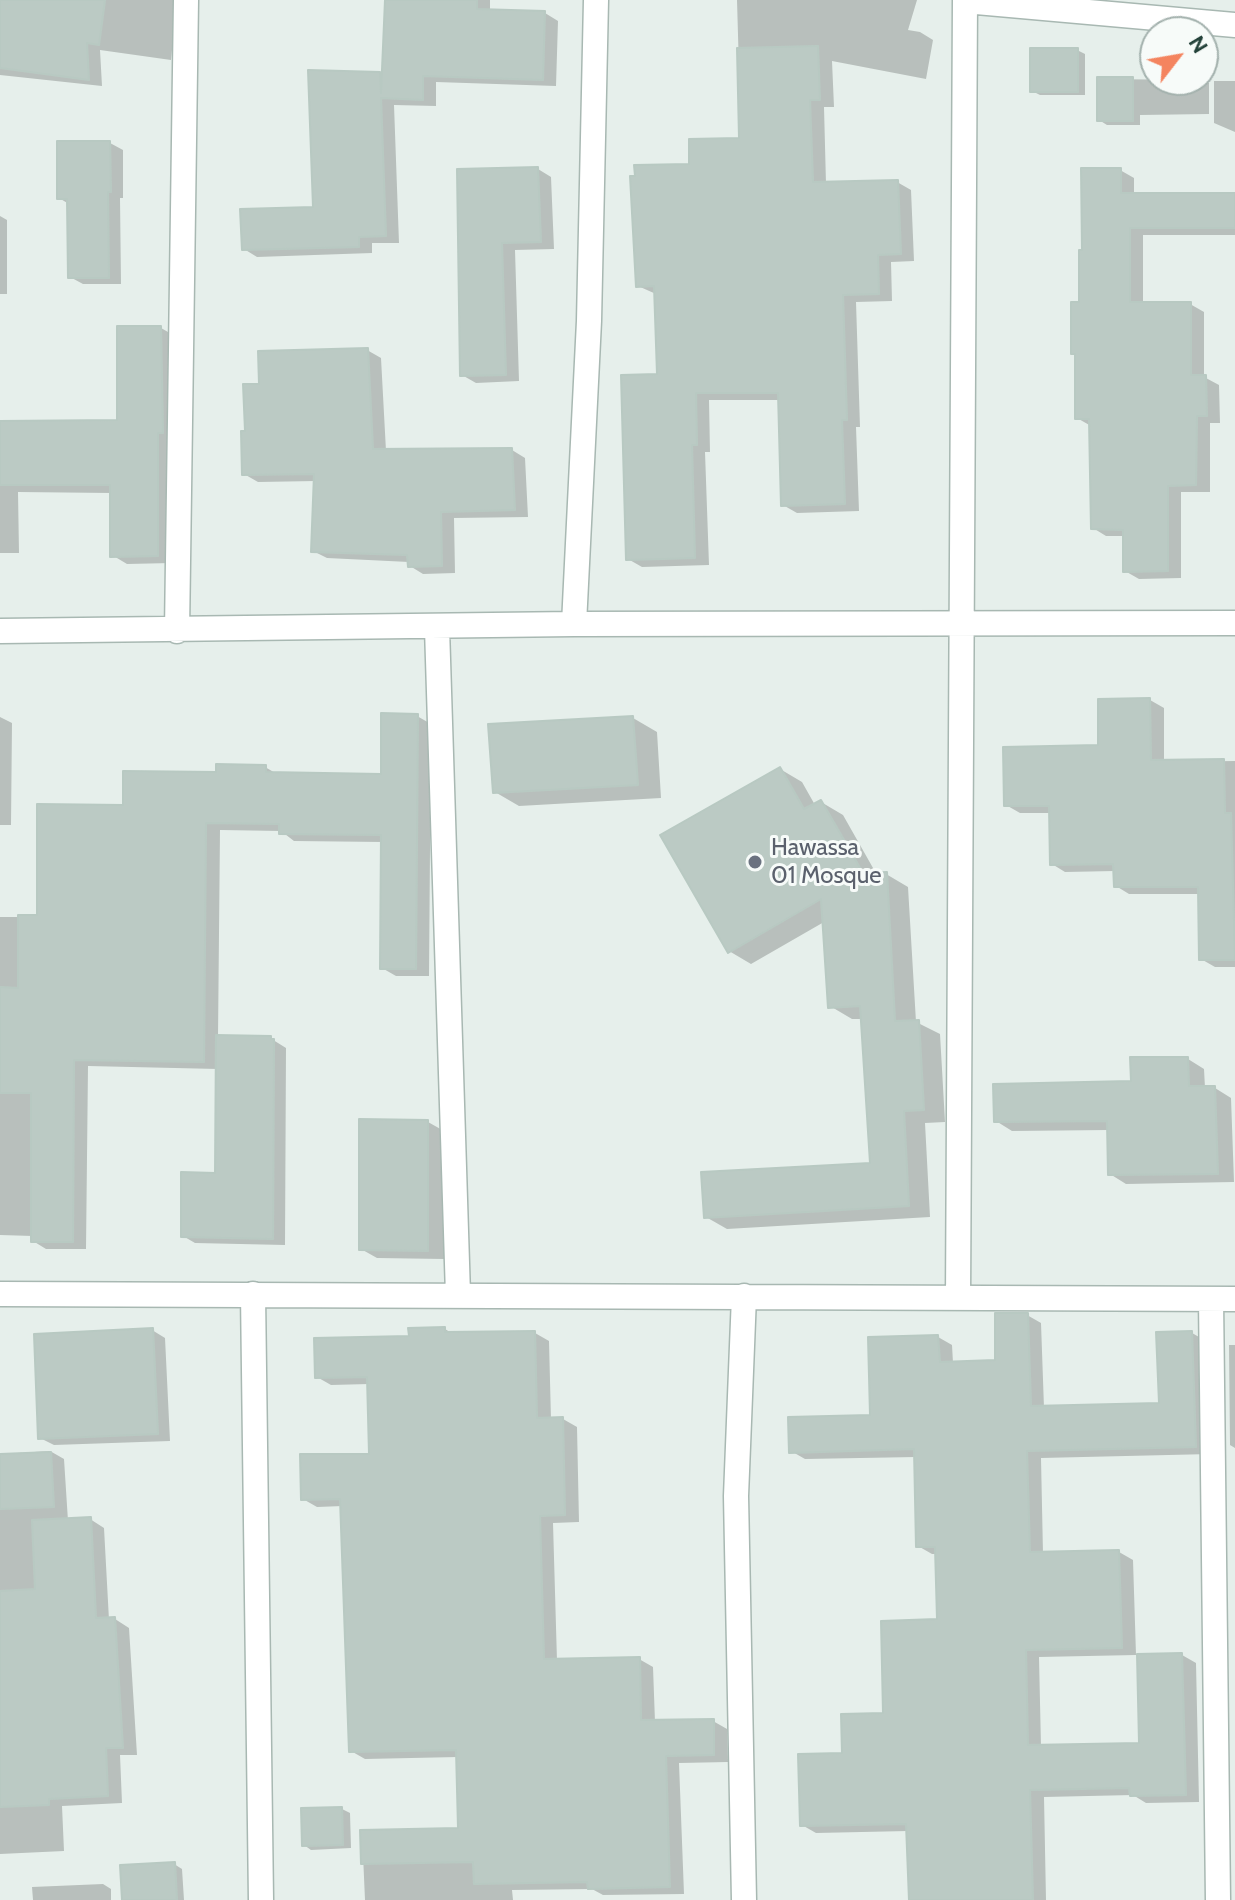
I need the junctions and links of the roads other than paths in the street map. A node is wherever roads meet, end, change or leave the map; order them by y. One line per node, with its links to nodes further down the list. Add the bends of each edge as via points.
1 (186, 0): 10 (street)
2 (596, 0): 7 (street, via 589,321)
3 (965, 0): 4 (street); 5 (street)
4 (1235, 25)
5 (962, 623): 6 (street); 7 (street); 15 (street)
6 (1235, 623)
7 (574, 624): 8 (street)
8 (437, 628): 10 (street); 13 (street)
9 (0, 631): 10 (street)
10 (177, 631)
11 (0, 1294): 12 (street)
12 (253, 1294): 13 (street); 17 (street)
13 (458, 1295): 14 (street)
14 (744, 1296): 15 (street); 18 (street, via 736,1496)
15 (958, 1298): 16 (street)
16 (1223, 1299): 19 (street)
17 (261, 1900)
18 (744, 1900)
19 (1218, 1900)

